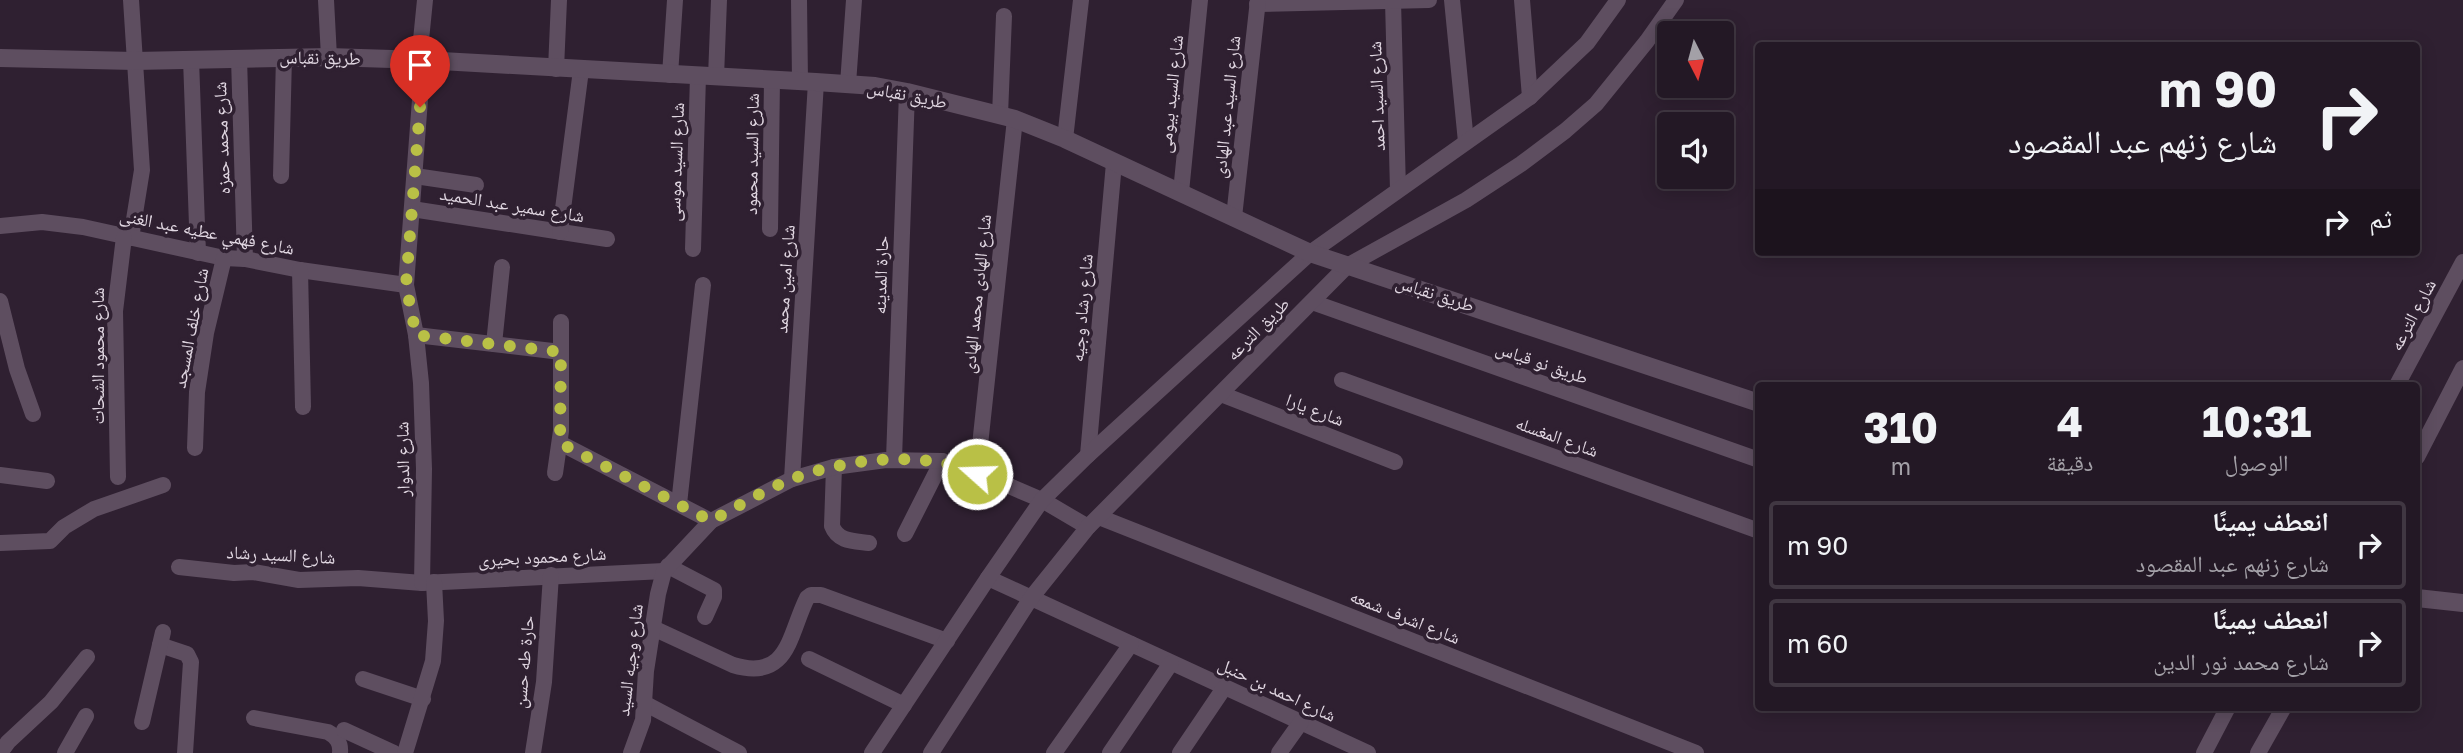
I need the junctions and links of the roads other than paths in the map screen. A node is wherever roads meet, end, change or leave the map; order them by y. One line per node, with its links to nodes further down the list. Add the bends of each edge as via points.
1 (131, 0): 26 (street, شارع محمود الشحات)
2 (326, 0): 21 (street)
3 (425, 0): 25 (street, شارع الدوار)
4 (559, 0): 27 (street)
5 (675, 0): 29 (street)
6 (719, 0): 30 (street, شارع السيد موسى)
7 (799, 0): 32 (street, شارع امين محمد)
8 (854, 0): 33 (street)
9 (1081, 0): 37 (street)
10 (1200, 0): 44 (street, شارع السيد بيومى)
11 (1429, 0): 17 (street)
12 (1452, 0): 38 (street)
13 (1522, 0): 35 (street)
14 (1617, 0): 35 (street, طريق الترعه, via 1587,43)
15 (1676, 0): 58 (street, طريق الترعه, via 1596,104 1565,131 1466,200)
16 (1375, 1): 17 (street); 18 (street)
17 (1393, 1): 43 (street, شارع السيد احمد)
18 (1257, 2): 46 (street, شارع السيد عبد الهادى)
19 (1004, 16): 36 (street, شارع الهادى محمد الهادى)
20 (284, 57): 21 (street, طريق نقباس); 23 (street, طريق نقباس); 40 (street)
21 (329, 57): 25 (street, طريق نقباس)
22 (0, 58): 26 (street, طريق نقباس)
23 (239, 58): 24 (street, طريق نقباس); 56 (street, شارع محمد حمزه)
24 (191, 60): 26 (street, طريق نقباس); 53 (street)
25 (421, 60): 27 (street, طريق نقباس); 41 (street, شارع الدوار)
26 (135, 61): 50 (street, شارع محمود الشحات, via 142,170)
27 (556, 69): 28 (street, طريق نقباس)
28 (581, 70): 29 (street, طريق نقباس); 49 (street)
29 (670, 75): 30 (street, طريق نقباس)
30 (707, 77): 31 (street, طريق نقباس); 52 (street, شارع السيد موسى)
31 (772, 80): 32 (street, طريق نقباس); 48 (street, شارع السيد محمود)
32 (808, 82): 33 (street, طريق نقباس); 89 (street, شارع امين محمد)
33 (848, 84): 34 (street, طريق نقباس)
34 (907, 92): 36 (street, طريق نقباس); 80 (street, حارة المدينه)
35 (1530, 97): 38 (street, طريق الترعه)
36 (1007, 117): 37 (street, طريق نقباس); 86 (street, شارع الهادى محمد الهادى)
37 (1065, 139): 39 (street, طريق نقباس)
38 (1466, 142): 43 (street, طريق الترعه)
39 (1114, 163): 44 (street, طريق نقباس); 79 (street, شارع رشاد وجيه)
40 (281, 176)
41 (415, 176): 42 (street); 45 (street, شارع الدوار)
42 (476, 185)
43 (1398, 190): 54 (street, طريق الترعه)
44 (1181, 192): 46 (street, طريق نقباس)
45 (412, 209): 49 (street, شارع سمير عبد الحميد); 61 (street, شارع الدوار)
46 (1234, 217): 54 (street, طريق نقباس)
47 (0, 226): 50 (street, شارع فهمي عطيه عبد الغنى, via 42,222)
48 (770, 229)
49 (560, 232): 51 (street, شارع سمير عبد الحميد)
50 (127, 237): 53 (street, شارع فهمي عطيه عبد الغنى); 88 (street, شارع محمود الشحات, via 115,310)
51 (607, 239)
52 (693, 249)
53 (198, 253): 55 (street, شارع فهمي عطيه عبد الغنى)
54 (1310, 253): 58 (street, طريق نقباس); 79 (street, طريق الترعه)
55 (224, 258): 56 (street, شارع فهمي عطيه عبد الغنى); 77 (street, شارع خلف المسجد, via 206,333)
56 (245, 259): 60 (street, شارع فهمي عطيه عبد الغنى)
57 (2463, 262): 71 (street, شارع الترعه)
58 (1348, 265): 64 (street, طريق الترعه); 73 (street, طريق نقباس)
59 (502, 267): 67 (street)
60 (300, 270): 61 (street, شارع فهمي عطيه عبد الغنى); 74 (street)
61 (406, 285): 66 (street, شارع الدوار)
62 (703, 285): 93 (street)
63 (0, 301): 75 (street)
64 (1312, 302): 72 (street, طريق الترعه); 81 (street, طريق نو قياس)
65 (561, 321): 68 (street)
66 (416, 335): 67 (street); 104 (street, شارع الدوار)
67 (494, 344): 68 (street)
68 (561, 352): 76 (street)
69 (2463, 368): 78 (street)
70 (1342, 380): 96 (street, شارع المغسله)
71 (2399, 382)
72 (1221, 394): 83 (street, شارع يارا); 95 (street, طريق الترعه)
73 (1755, 402)
74 (303, 407)
75 (33, 414)
76 (560, 443): 85 (street); 93 (street)
77 (195, 448)
78 (2420, 451)
79 (1088, 455): 92 (street, طريق الترعه)
80 (894, 459): 82 (street, شارع اشرف شمعه); 84 (street, شارع اشرف شمعه)
81 (1755, 459)
82 (942, 461): 86 (street, شارع اشرف شمعه); 97 (street)
83 (1395, 462)
84 (834, 467): 89 (street, شارع اشرف شمعه); 99 (street, via 835,533)
85 (555, 473)
86 (977, 474): 92 (street, شارع اشرف شمعه)
87 (0, 475): 90 (street)
88 (118, 477)
89 (792, 480): 94 (street, شارع اشرف شمعه)
90 (47, 481)
91 (163, 485): 98 (street, via 93,509 50,541)
92 (1042, 500): 95 (street, شارع اشرف شمعه); 103 (street, طريق الترعه)
93 (678, 505): 94 (street)
94 (711, 521): 101 (street, شارع اشرف شمعه)
95 (1093, 522): 105 (street, طريق الترعه); 143 (street, شارع اشرف شمعه)
96 (1755, 530)
97 (905, 534)
98 (0, 543)
99 (869, 543)
100 (179, 567): 104 (street, شارع السيد رشاد, via 299,580)
101 (666, 568): 102 (street, شارع محمود بحيرى); 108 (street, via 714,590); 109 (street, شارع وجيه السيد)
102 (551, 575): 104 (street, شارع محمود بحيرى); 133 (street, حارة طه حسن, via 544,682)
103 (988, 578): 105 (street, شارع احمد بن حنبل); 110 (street, طريق الترعه)
104 (428, 582): 117 (street, شارع الدوار, via 436,621 433,661)
105 (1031, 598): 111 (street, شارع احمد بن حنبل); 137 (street, طريق الترعه)
106 (2420, 598): 107 (street)
107 (2463, 603)
108 (705, 617)
109 (653, 628): 110 (street, via 746,669 758,668 787,650 807,598 821,594); 118 (street, شارع وجيه السيد)
110 (947, 641): 119 (street, طريق الترعه)
111 (1130, 644): 114 (street, شارع احمد بن حنبل); 138 (street)
112 (87, 657): 127 (street, via 51,702)
113 (809, 659): 119 (street)
114 (1171, 663): 116 (street, شارع احمد بن حنبل); 139 (street)
115 (363, 679): 117 (street)
116 (1224, 688): 125 (street, شارع احمد بن حنبل); 140 (street)
117 (423, 699): 132 (street, شارع الدوار)
118 (644, 703): 134 (street, شارع وجيه السيد); 135 (street)
119 (904, 705): 136 (street, طريق الترعه)
120 (2226, 711): 144 (street)
121 (2282, 711): 145 (street)
122 (86, 716): 128 (street)
123 (254, 718): 130 (street, via 328,732 341,745)
124 (142, 722): 129 (street, via 161,639 187,654 191,662)
125 (1301, 722): 141 (street); 142 (street, شارع احمد بن حنبل)
126 (344, 730): 131 (street)
127 (0, 753)
128 (65, 753)
129 (185, 753)
130 (340, 753)
131 (394, 753)
132 (405, 753)
133 (533, 753)
134 (631, 753)
135 (739, 753)
136 (872, 753)
137 (931, 753)
138 (1054, 753)
139 (1110, 753)
140 (1180, 753)
141 (1279, 753)
142 (1368, 753)
143 (1696, 753)
144 (2204, 753)
145 (2258, 753)

